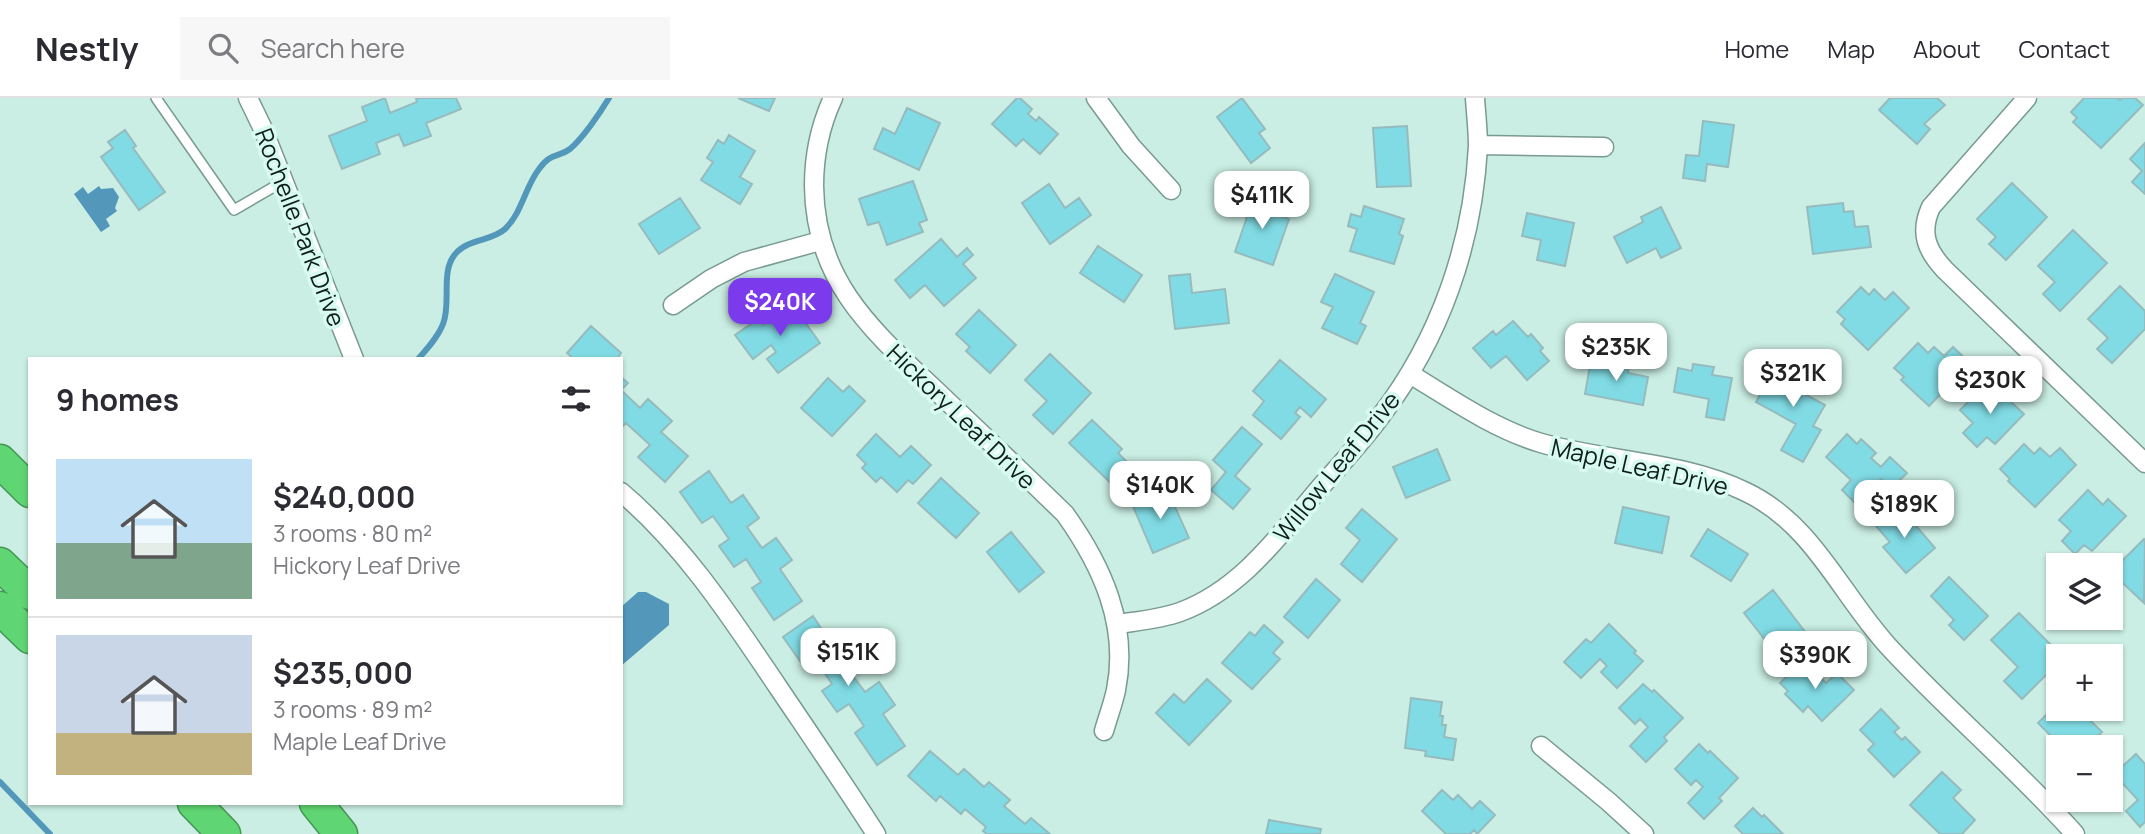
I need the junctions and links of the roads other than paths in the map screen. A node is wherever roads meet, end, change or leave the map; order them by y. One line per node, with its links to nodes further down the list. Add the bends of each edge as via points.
1 (156, 98): 9 (lane, via 234,210)
2 (833, 98): 11 (street, Hickory Leaf Drive, via 814,162)
3 (1096, 98): 10 (street)
4 (1475, 98): 7 (street, Willow Leaf Drive)
5 (2027, 98): 16 (street, via 1931,207 1925,220 1927,247 1945,270)
6 (251, 99): 9 (street, Rochelle Park Drive)
7 (1478, 145): 8 (street); 14 (street, Willow Leaf Drive, via 1459,264 1442,312)
8 (1604, 147)
9 (284, 181): 13 (street, Rochelle Park Drive)
10 (1171, 190)
11 (820, 241): 12 (street, via 744,262); 22 (street, Hickory Leaf Drive, via 852,304 879,337 1065,514 1089,547)
12 (673, 305)
13 (353, 357)
14 (1410, 374): 22 (street, Willow Leaf Drive, via 1380,417 1236,580 1180,612); 34 (street, Maple Leaf Drive, via 1509,431 1538,442 1703,475 1773,506 1807,537 1892,649)
15 (0, 461): 17 (highway)
16 (2145, 463)
17 (28, 489)
18 (623, 494): 32 (street, via 682,554 753,650)
19 (0, 564): 20 (highway)
20 (28, 591)
21 (0, 608): 23 (highway)
22 (1118, 624): 24 (street, Hickory Leaf Drive, via 1116,689)
23 (28, 635)
24 (1104, 731)
25 (1541, 747): 33 (street)
26 (196, 805): 29 (highway)
27 (223, 805): 30 (highway)
28 (318, 805): 31 (highway)
29 (224, 834)
30 (246, 834)
31 (341, 834)
32 (876, 834)
33 (1644, 834)
34 (2075, 834)

